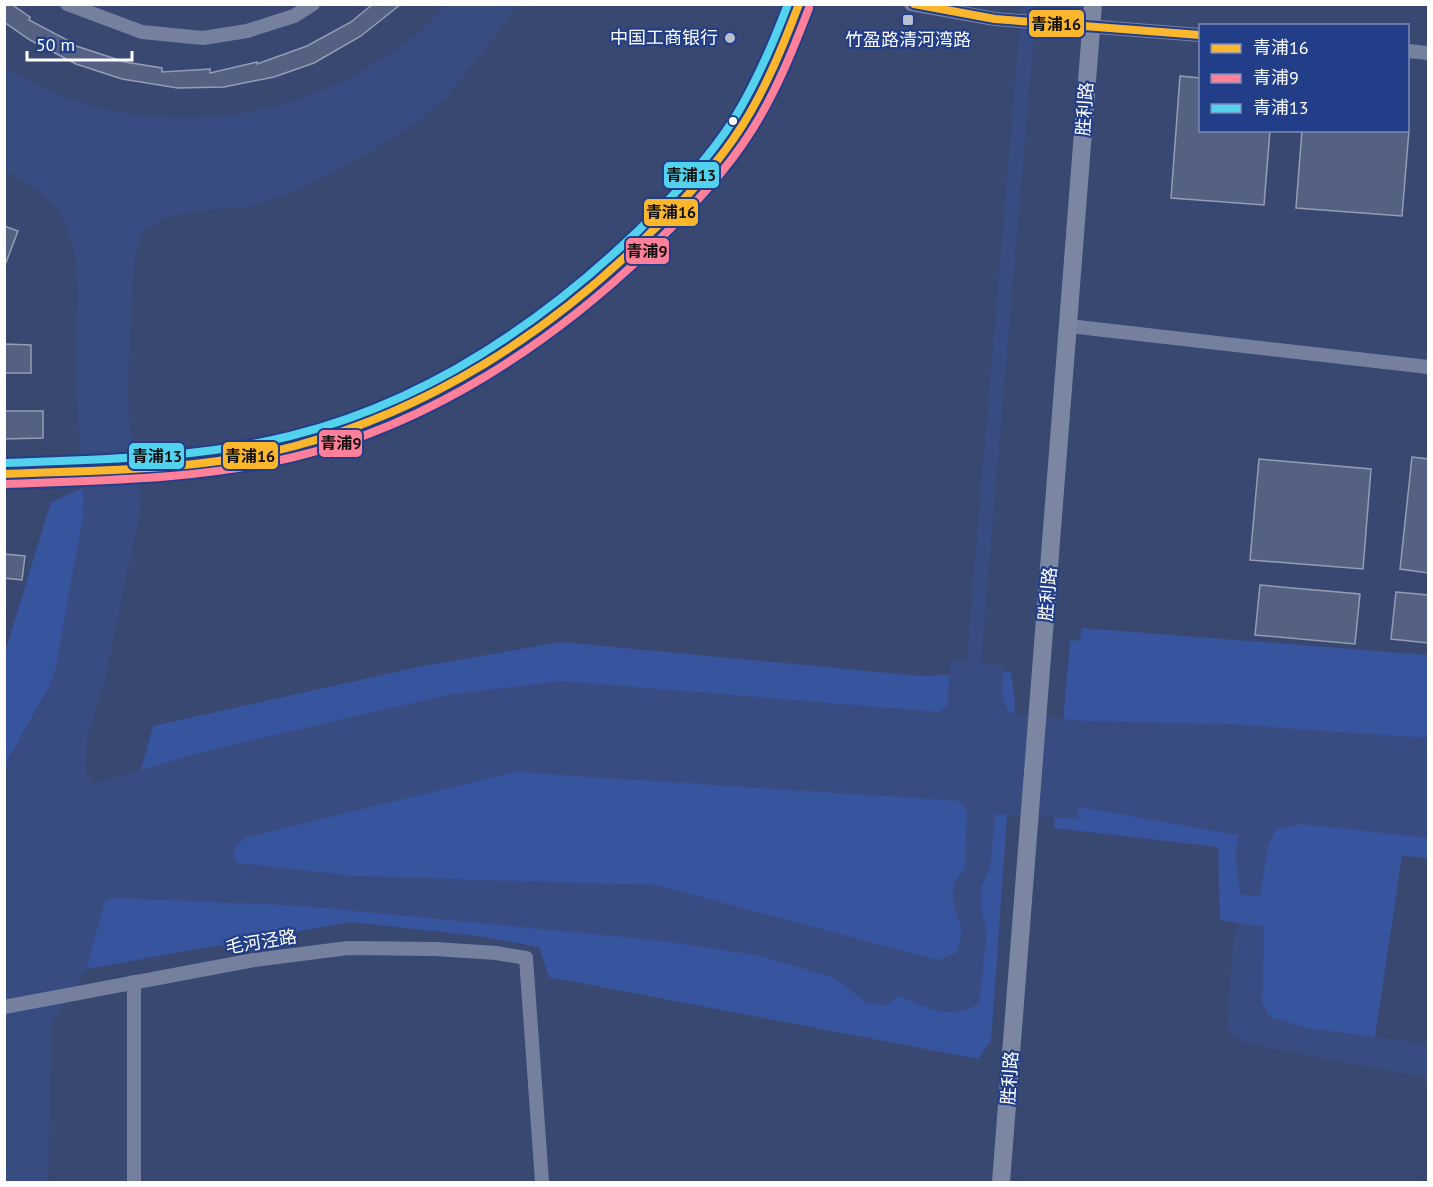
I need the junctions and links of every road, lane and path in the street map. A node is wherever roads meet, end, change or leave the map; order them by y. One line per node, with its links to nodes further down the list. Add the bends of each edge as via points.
1 (67, 4): 2 (street, via 142,33 203,38 247,31 294,16)
2 (313, 4)
3 (798, 4): 12 (street, via 762,92 712,167 634,250 548,322 470,374 383,417 293,447 227,459)
4 (911, 4): 6 (street, via 995,19)
5 (1093, 4): 6 (main road, 胜利路)
6 (1091, 27): 7 (street); 10 (main road, 胜利路)
7 (1199, 35)
8 (1409, 51): 9 (street)
9 (1428, 53)
10 (1069, 326): 11 (street); 17 (main road, 胜利路)
11 (1428, 367)
12 (4, 474)
13 (134, 982): 14 (street, 毛河泾路); 15 (street); 16 (street, 毛河泾路, via 348,948 446,950 526,958)
14 (4, 1007)
15 (134, 1182)
16 (542, 1182)
17 (1001, 1182)

